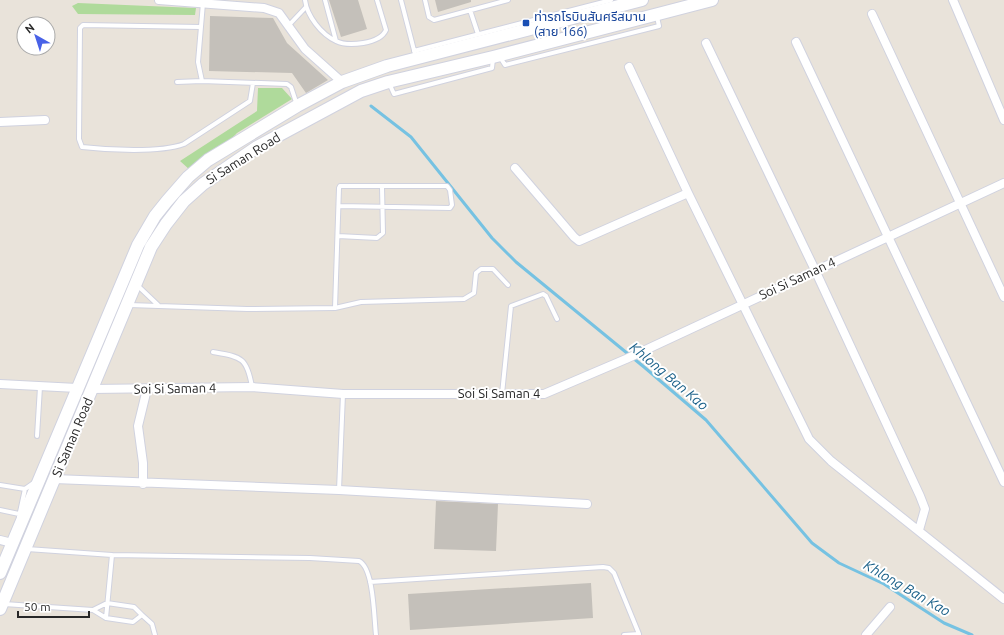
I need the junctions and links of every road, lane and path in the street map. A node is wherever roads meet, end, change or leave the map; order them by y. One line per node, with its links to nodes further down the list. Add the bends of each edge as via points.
1 (160, 0): 12 (street)
2 (304, 0): 14 (lane)
3 (325, 0): 20 (lane)
4 (377, 0): 20 (lane, via 386,30 382,37 364,44)
5 (401, 0): 23 (lane)
6 (425, 0): 15 (lane, via 431,19 434,20)
7 (508, 0): 15 (lane)
8 (611, 0): 19 (lane)
9 (642, 0): 13 (main road, Si Saman Road)
10 (712, 0): 43 (main road, Si Saman Road, via 361,91 257,147 203,184 184,201 166,224 151,248)
11 (953, 0): 31 (street)
12 (203, 2): 17 (street, via 274,10); 18 (lane)
13 (625, 2): 23 (main road, Si Saman Road)
14 (306, 7): 17 (lane); 20 (lane, via 318,27)
15 (470, 10): 19 (lane)
16 (872, 14): 37 (street)
17 (289, 25): 27 (street, via 305,49)
18 (201, 27): 25 (lane, via 198,62); 28 (lane, via 83,25 80,28 79,140 82,147 176,148 250,101)
19 (478, 34): 23 (lane)
20 (336, 42)
21 (796, 42): 41 (street)
22 (706, 43): 42 (street)
23 (415, 55): 27 (main road, Si Saman Road)
24 (629, 67): 36 (street)
25 (202, 81): 26 (lane); 28 (lane)
26 (177, 82)
27 (342, 82): 29 (main road, Si Saman Road)
28 (253, 83): 29 (lane, via 290,85)
29 (297, 106): 55 (main road, Si Saman Road, via 208,160 188,177 167,201 138,245)
30 (45, 120): 32 (street)
31 (1004, 120)
32 (0, 122)
33 (515, 168): 36 (street, via 580,241)
34 (1004, 183): 37 (street, Soi Si Saman 4)
35 (382, 187): 38 (lane, via 342,185 339,188); 39 (lane); 39 (lane, via 447,186 452,205 450,208)
36 (688, 193): 46 (street)
37 (960, 203): 41 (street, Soi Si Saman 4); 45 (street)
38 (339, 206): 39 (lane); 40 (lane)
39 (382, 207): 40 (lane, via 383,233 377,238)
40 (338, 236): 49 (lane)
41 (887, 237): 42 (street, Soi Si Saman 4); 63 (street)
42 (815, 270): 46 (street, Soi Si Saman 4); 71 (street, via 920,496 925,509)
43 (135, 283): 47 (main road, Si Saman Road); 48 (lane)
44 (508, 284): 49 (lane, via 493,269 481,269 476,273 474,293 469,297 361,302)
45 (1004, 297)
46 (743, 304): 59 (street, Soi Si Saman 4, via 544,394); 71 (street, via 809,439 831,461)
47 (126, 305): 48 (lane); 56 (main road, Si Saman Road)
48 (158, 305): 49 (lane, via 246,309)
49 (335, 308)
50 (557, 319): 59 (lane, via 543,294 511,306)
51 (213, 352): 54 (lane, via 232,355 242,360 249,370)
52 (0, 384): 53 (street)
53 (40, 386): 55 (street); 60 (lane)
54 (252, 387): 57 (street, Soi Si Saman 4); 58 (street, Soi Si Saman 4)
55 (78, 388): 61 (main road, Si Saman Road)
56 (91, 389): 57 (street, Soi Si Saman 4); 62 (main road, Si Saman Road)
57 (147, 389): 64 (street, via 138,426)
58 (343, 394): 59 (street, Soi Si Saman 4); 67 (lane)
59 (502, 394)
60 (37, 436)
61 (42, 476): 66 (lane); 72 (main road, Si Saman Road)
62 (54, 479): 64 (street); 75 (main road, Si Saman Road)
63 (1004, 482)
64 (143, 484): 67 (street)
65 (0, 485): 66 (lane)
66 (26, 489): 70 (lane)
67 (339, 490): 68 (street)
68 (587, 504)
69 (0, 510): 70 (lane)
70 (20, 514): 72 (lane)
71 (919, 530): 79 (street)
72 (18, 531): 74 (main road, Si Saman Road)
73 (0, 540): 74 (street)
74 (12, 543): 77 (main road, Si Saman Road)
75 (25, 549): 76 (lane); 81 (main road, Si Saman Road)
76 (112, 555): 78 (lane, via 359,561 367,569); 80 (lane)
77 (0, 573)
78 (370, 582): 87 (lane); 89 (lane, via 609,568 614,573)
79 (1004, 599)
80 (107, 603): 83 (lane); 84 (lane, via 134,607); 85 (lane)
81 (1, 607): 83 (lane)
82 (890, 607): 90 (street)
83 (93, 610): 85 (lane)
84 (142, 615): 85 (lane, via 134,622); 86 (lane, via 152,624)
85 (106, 618)
86 (155, 635)
87 (376, 635)
88 (624, 635): 89 (lane)
89 (639, 635)
90 (866, 635)

